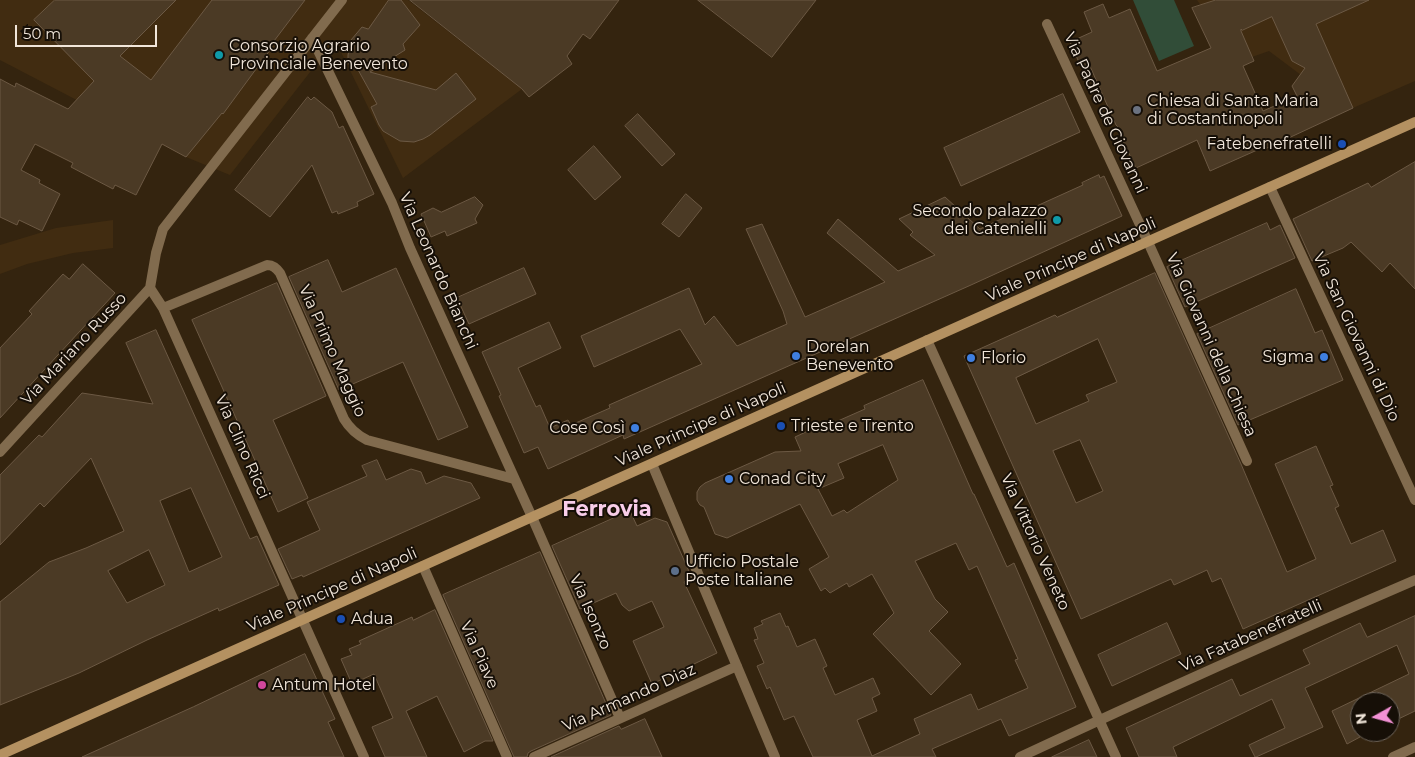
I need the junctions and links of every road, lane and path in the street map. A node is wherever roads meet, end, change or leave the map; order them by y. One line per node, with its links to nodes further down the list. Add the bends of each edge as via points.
1 (342, 0): 3 (street)
2 (1047, 24): 6 (street, Via Padre de Giovanni)
3 (312, 38): 7 (street, via 163,229); 13 (street, Via Leonardo Bianchi, via 392,203)
4 (1415, 122): 5 (street, Viale Principe di Napoli)
5 (1270, 187): 6 (street, Viale Principe di Napoli); 14 (street, Via San Giovanni di Dio)
6 (1148, 242): 9 (street, Viale Principe di Napoli); 11 (street, Via Giovanni della Chiesa)
7 (150, 288): 8 (street, Via Clino Ricci); 10 (street, Via Mariano Russo)
8 (163, 308): 13 (street, Via Primo Maggio, via 271,265 280,273 344,419 358,436); 18 (street, Via Clino Ricci)
9 (927, 340): 12 (street, Viale Principe di Napoli); 21 (street, Via Vittorio Veneto)
10 (0, 452)
11 (1247, 461)
12 (652, 464): 15 (street, Viale Principe di Napoli); 19 (street)
13 (514, 479): 15 (street, Via Leonardo Bianchi)
14 (1415, 500)
15 (532, 517): 16 (street, Viale Principe di Napoli); 20 (street, Via Isonzo)
16 (423, 566): 18 (street, Viale Principe di Napoli); 25 (street, Via Piave)
17 (1415, 580): 21 (street, Via Fatabenefratelli)
18 (303, 619): 23 (street, Viale Principe di Napoli); 24 (street, Via Clino Ricci)
19 (737, 666): 20 (street, Via Armando Diaz); 27 (street)
20 (620, 718): 26 (street, Via Armando Diaz)
21 (1100, 720): 28 (street, Via Fatabenefratelli); 29 (street, Via Vittorio Veneto)
22 (1415, 747): 30 (street)
23 (0, 755)
24 (364, 757)
25 (507, 757)
26 (534, 757)
27 (775, 757)
28 (1020, 757)
29 (1116, 757)
30 (1394, 757)

